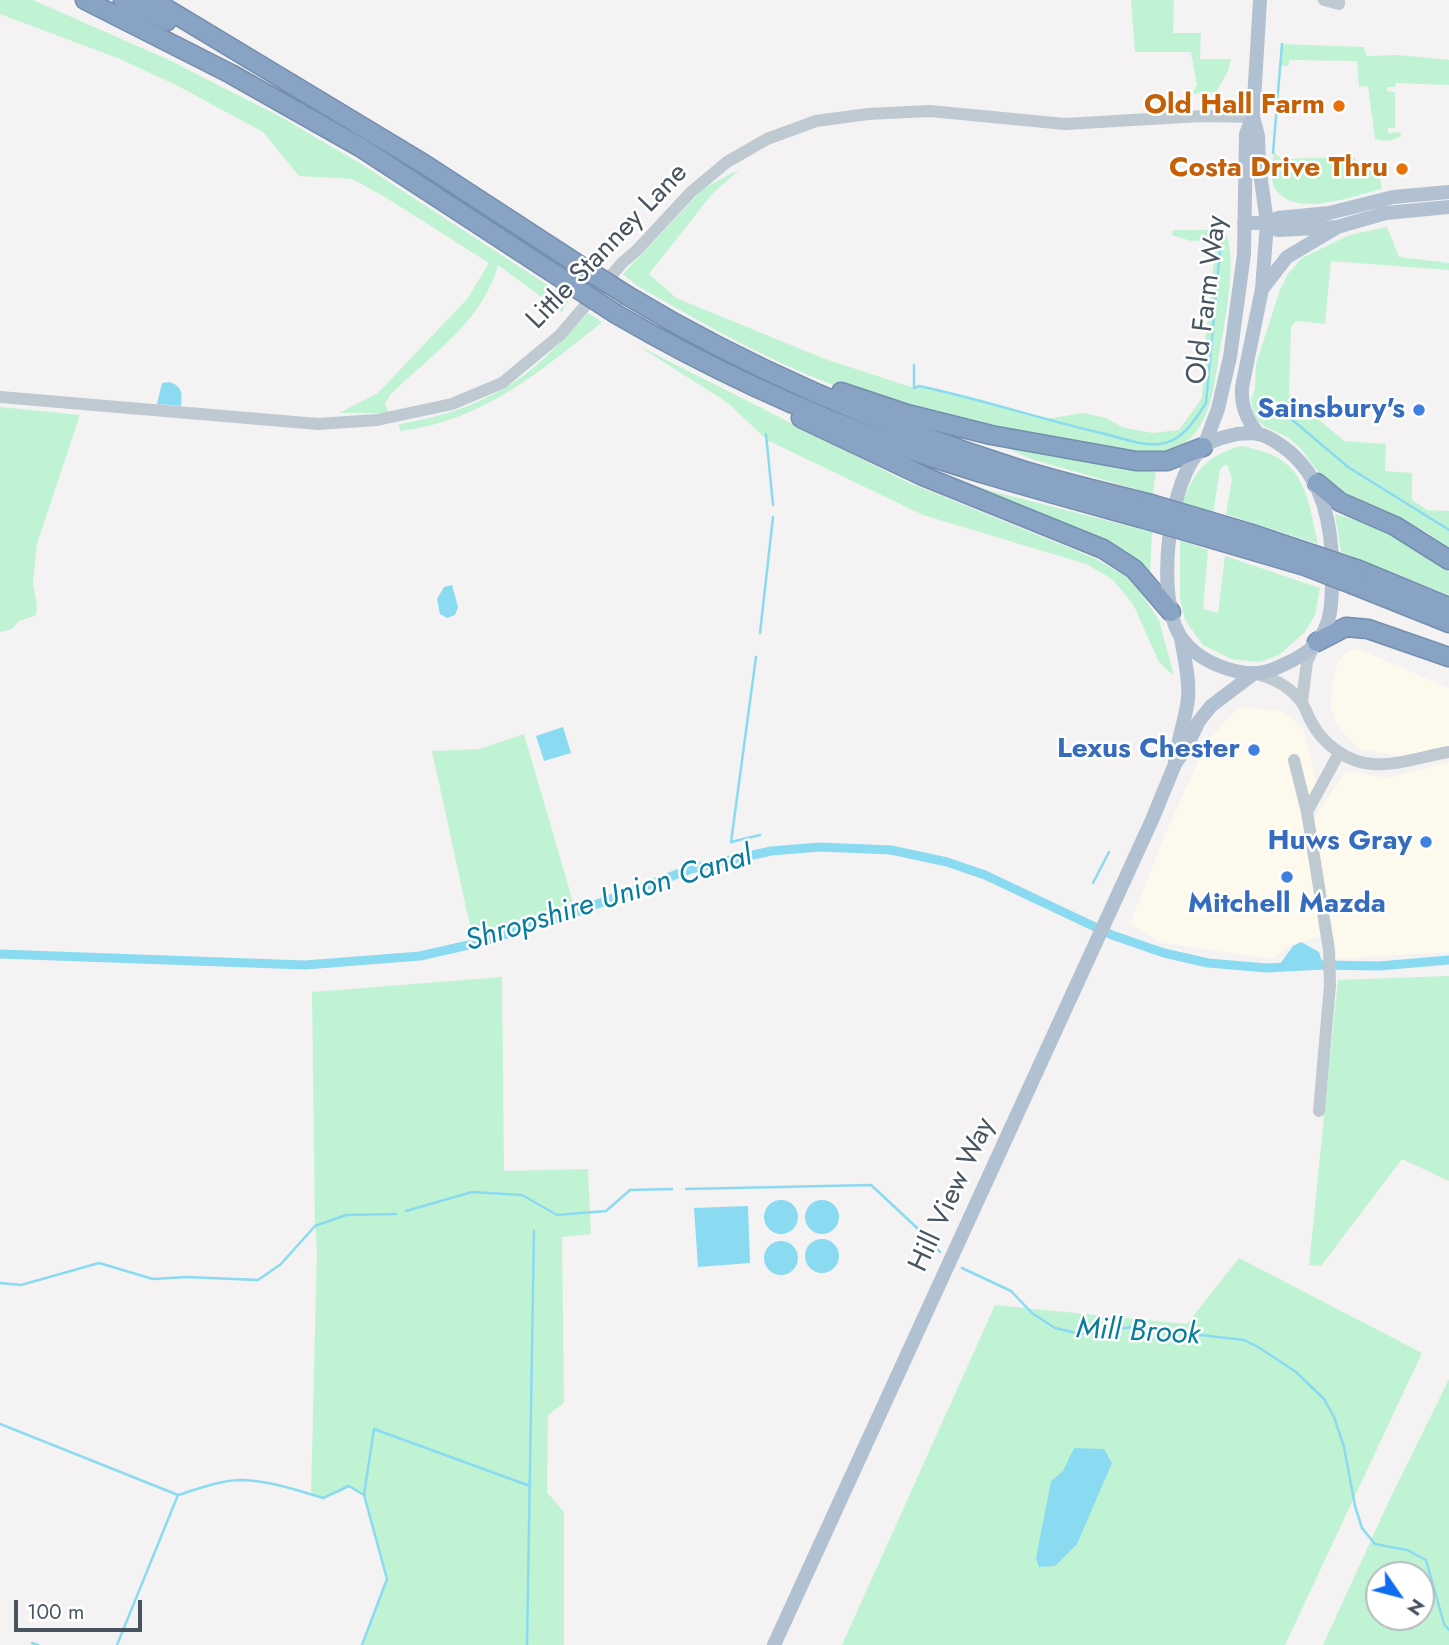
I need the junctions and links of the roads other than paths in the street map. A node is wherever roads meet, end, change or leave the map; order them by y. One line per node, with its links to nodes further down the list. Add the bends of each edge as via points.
1 (78, 0): 8 (highway)
2 (85, 0): 8 (highway)
3 (123, 0): 9 (highway)
4 (152, 0): 9 (highway)
5 (1261, 0): 10 (main road, Old Farm Way)
6 (1324, 0): 7 (street, via 1339,4)
7 (1339, 0)
8 (107, 11): 18 (highway, bridge, via 360,147 616,314)
9 (298, 88): 17 (highway, bridge, via 628,296)
10 (1253, 117): 13 (main road, Old Farm Way, via 1246,134); 14 (main road, Old Farm Way); 19 (street, Little Stanney Lane, via 1065,124 930,111 816,121 767,139 727,162 622,263 561,335 502,383 452,404 377,420 318,424)
11 (1449, 192): 14 (main road, via 1393,197)
12 (1449, 207): 15 (main road, via 1385,213)
13 (1244, 223): 14 (main road); 21 (main road, Old Farm Way, via 1230,357)
14 (1267, 223): 15 (main road, via 1278,230); 16 (main road, Old Farm Way)
15 (1337, 228): 16 (main road, via 1287,257)
16 (1262, 289): 20 (main road, Old Farm Way, via 1241,402)
17 (730, 351): 21 (highway, via 907,414 992,435 1136,461 1167,461); 23 (highway, via 905,430)
18 (694, 357): 23 (highway, via 898,446 1019,485); 27 (highway, via 750,392 923,476 1103,549 1134,569)
19 (0, 397)
20 (1258, 433): 21 (main road, via 1237,433); 22 (main road, via 1288,450)
21 (1204, 446): 27 (main road, via 1189,464 1175,503 1169,537)
22 (1317, 484): 24 (highway, via 1340,502 1395,526); 30 (main road, via 1332,545 1332,609)
23 (1150, 512): 25 (highway, bridge, via 1304,566)
24 (1449, 560)
25 (1357, 578): 26 (highway); 28 (highway)
26 (1449, 607)
27 (1171, 612): 29 (main road)
28 (1449, 623)
29 (1180, 635): 32 (main road, via 1203,659); 37 (main road, Hill View Way, via 1188,696)
30 (1316, 643): 31 (highway, via 1346,626); 32 (main road, via 1292,661); 33 (street, via 1307,662)
31 (1449, 657)
32 (1255, 675): 33 (street, via 1275,680); 37 (main road, Hill View Way, via 1211,706)
33 (1302, 701): 35 (street, via 1313,726)
34 (1449, 752): 35 (street, via 1371,764)
35 (1339, 753): 38 (street)
36 (1294, 760): 38 (street)
37 (1175, 764): 40 (main road, Hill View Way)
38 (1307, 812): 39 (street, via 1329,950)
39 (1319, 1111)
40 (774, 1645)

